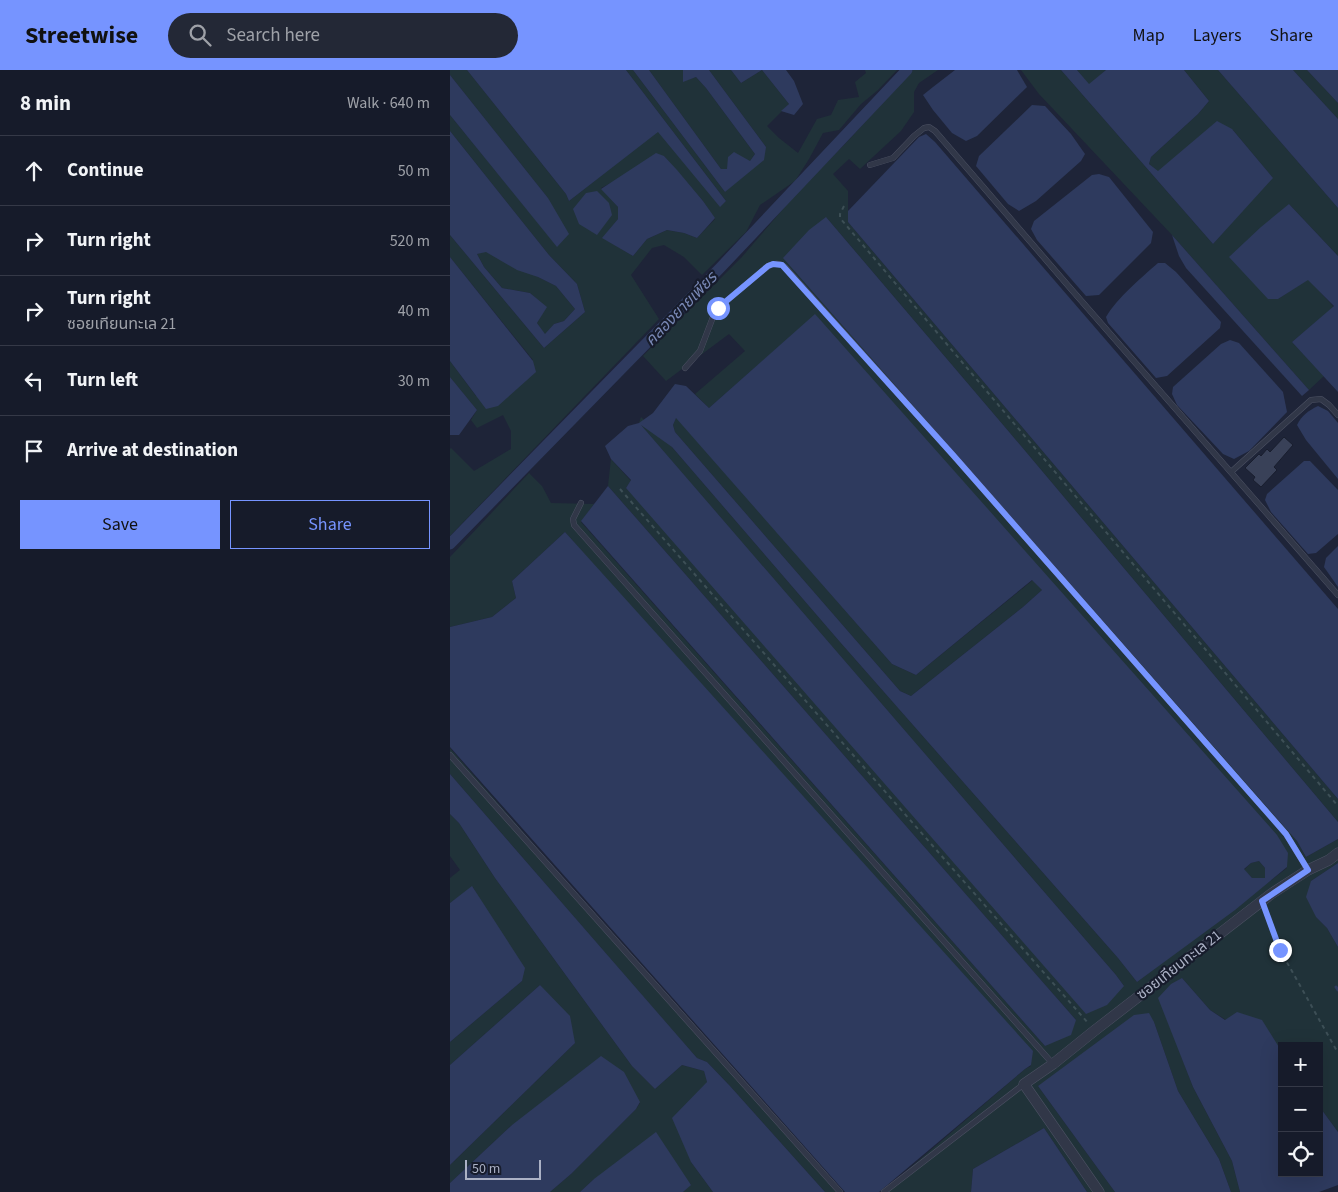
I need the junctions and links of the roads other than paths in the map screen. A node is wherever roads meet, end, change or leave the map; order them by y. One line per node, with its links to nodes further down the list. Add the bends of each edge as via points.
1 (870, 165): 4 (lane, via 893,158 924,128 935,131)
2 (685, 368): 9 (lane, via 700,351 721,305 768,266 778,263 785,267 1286,834)
3 (1338, 415): 4 (lane, via 1321,399 1312,400)
4 (1231, 472): 6 (lane)
5 (581, 503): 10 (lane, via 573,519 574,525)
6 (1338, 595)
7 (450, 755): 12 (lane)
8 (1338, 853): 9 (street, ซอยเทียนทะเล 21)
9 (1308, 870): 10 (street, ซอยเทียนทะเล 21, via 1262,901)
10 (1053, 1064): 11 (street, ซอยเทียนทะเล 21)
11 (1024, 1084): 13 (lane); 14 (street)
12 (840, 1192)
13 (884, 1192)
14 (1099, 1192)

